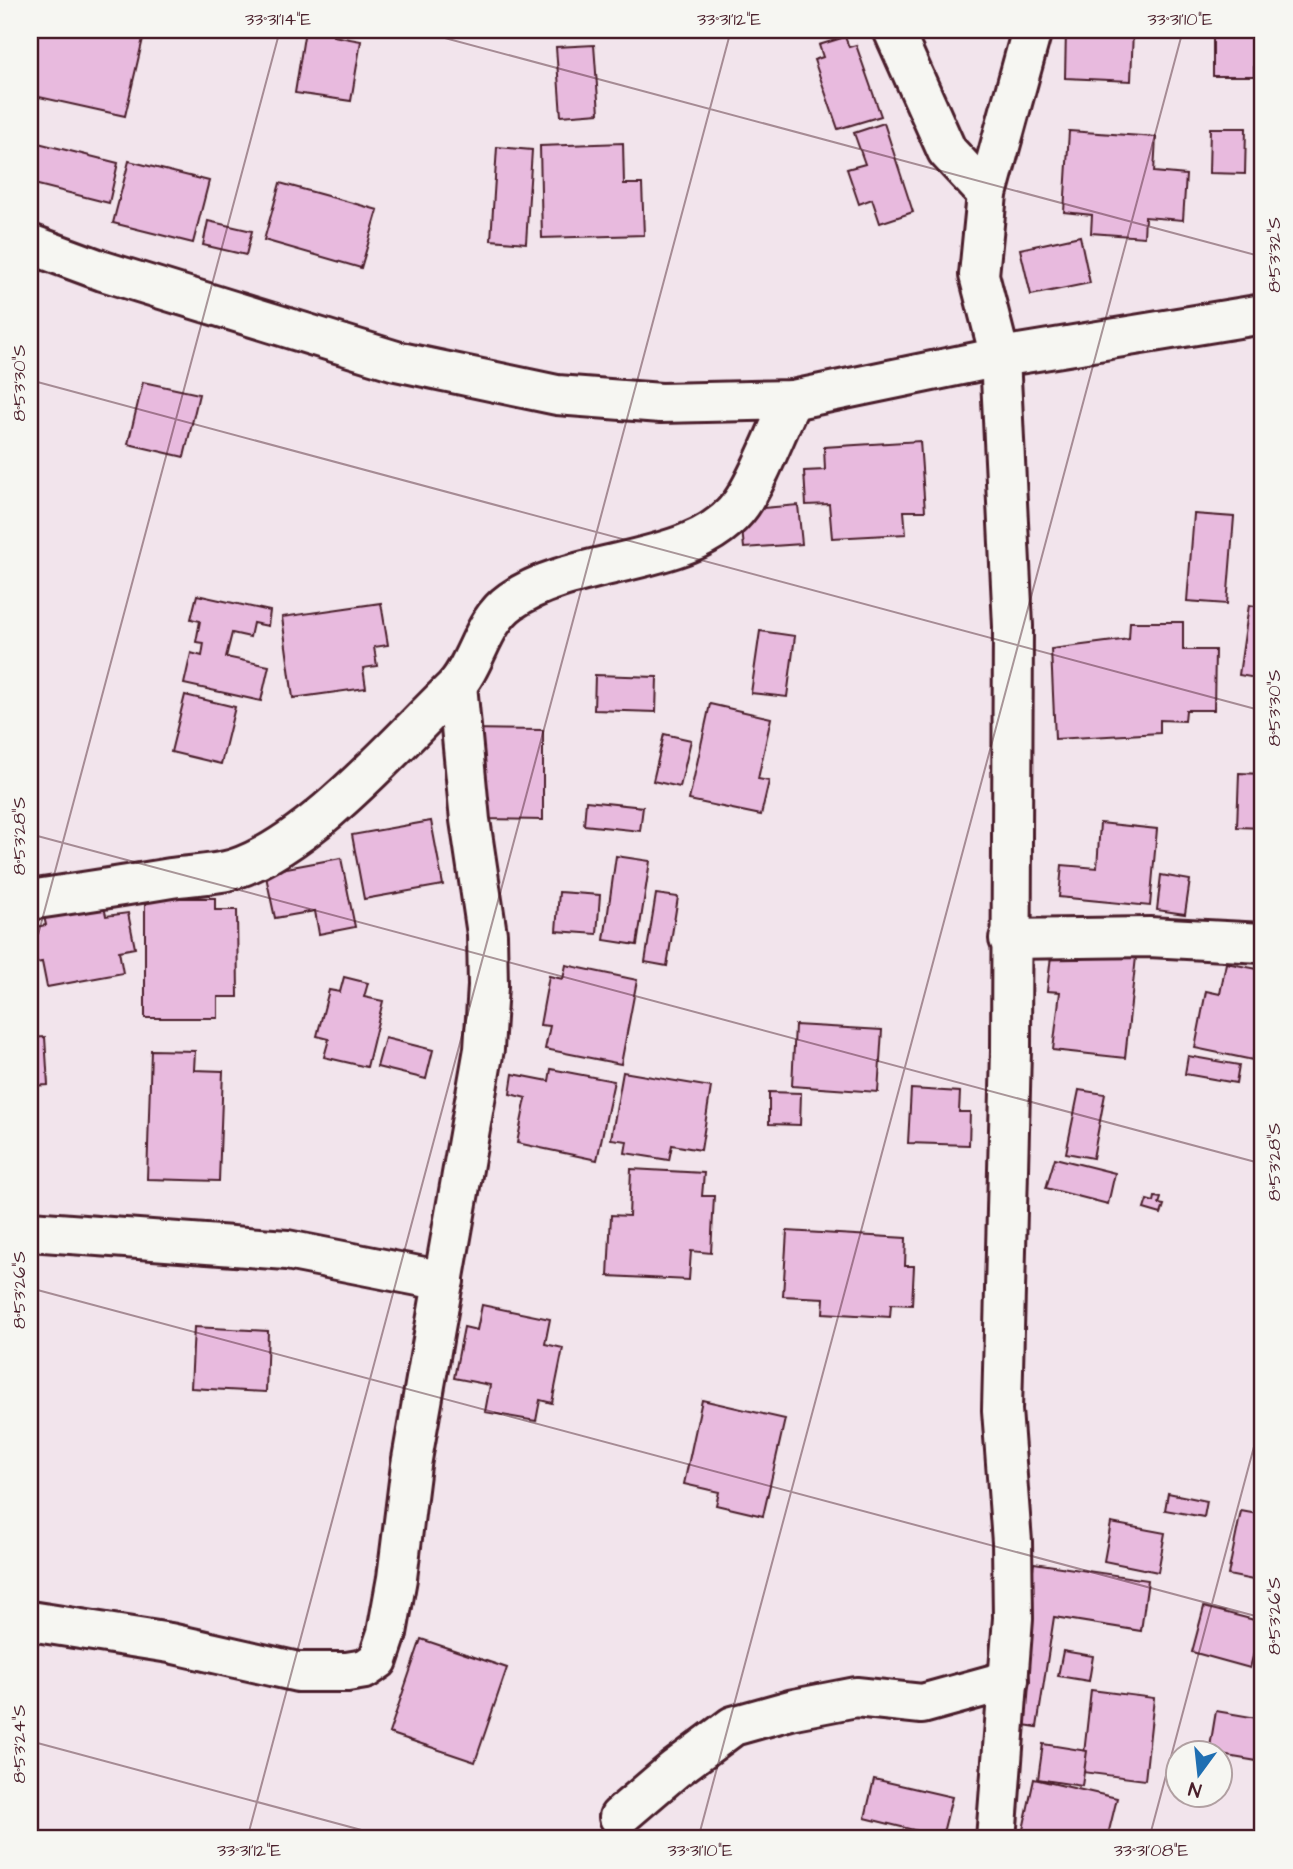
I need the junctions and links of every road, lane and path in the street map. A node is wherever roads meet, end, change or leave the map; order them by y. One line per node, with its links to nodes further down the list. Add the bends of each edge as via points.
1 (893, 30): 3 (street, via 947,151)
2 (1032, 30): 3 (street)
3 (987, 194): 6 (street, via 979,275)
4 (30, 244): 7 (street, via 396,361 557,395 661,403)
5 (1263, 314): 6 (street)
6 (1000, 358): 7 (street); 10 (street, via 1013,626)
7 (792, 400): 8 (street, via 741,505 715,528 664,553 594,566 509,602 486,631)
8 (457, 685): 9 (street, via 354,785 268,854 233,869); 13 (street, via 487,934 488,986 484,1049)
9 (30, 900)
10 (1009, 939): 11 (street, via 1149,937); 15 (street, via 1011,1050 1002,1410 1012,1542)
11 (1263, 943)
12 (30, 1231): 13 (street, via 287,1250)
13 (444, 1282): 14 (street, via 411,1465 397,1578 378,1660 365,1669 347,1672 298,1672 170,1643)
14 (30, 1621)
15 (1009, 1680): 16 (street, via 922,1704 856,1697 733,1726); 17 (street)
16 (619, 1817)
17 (996, 1839)

